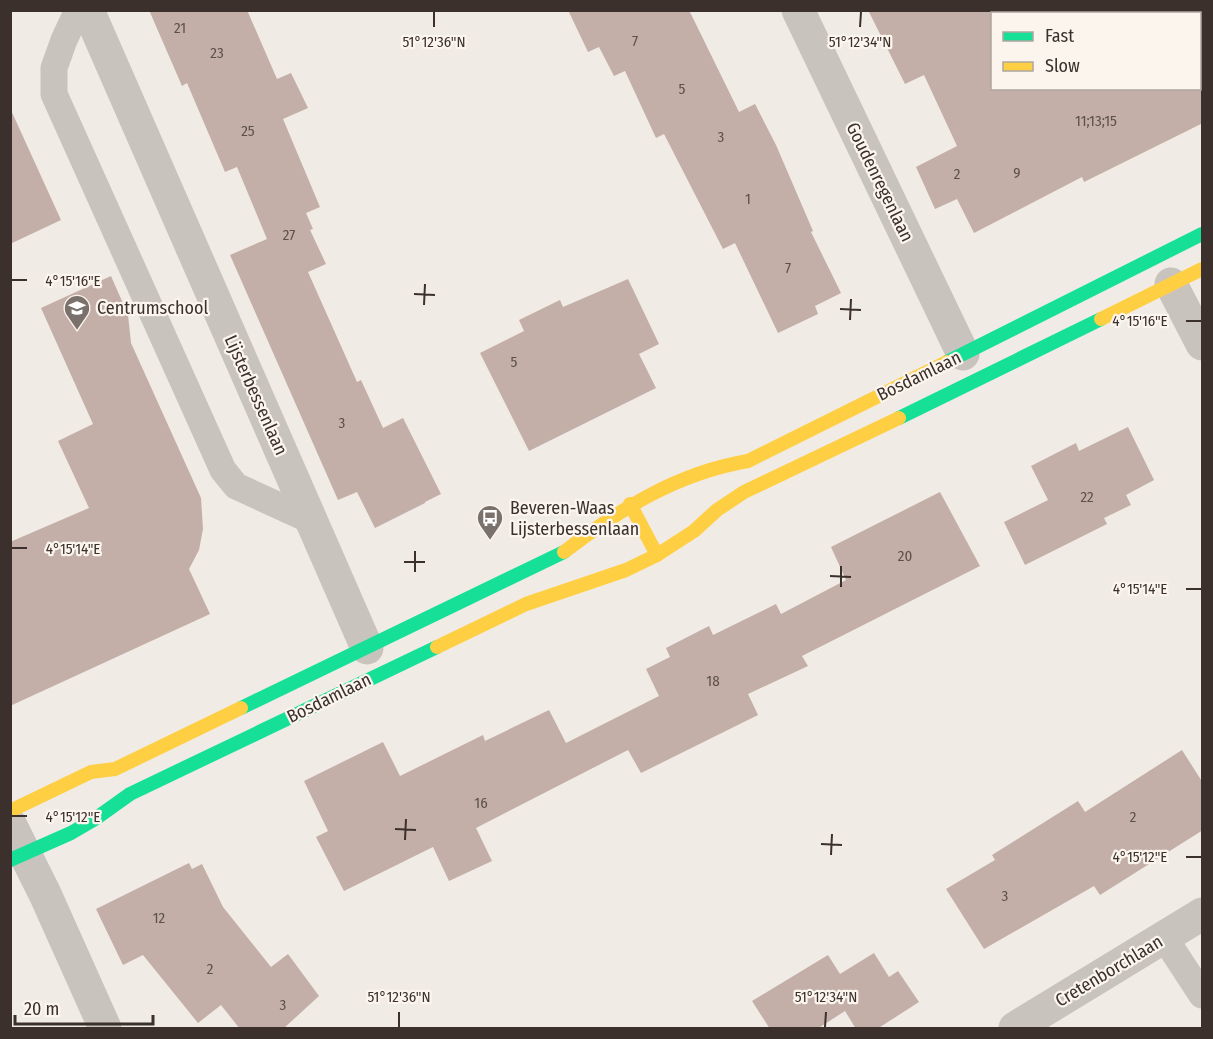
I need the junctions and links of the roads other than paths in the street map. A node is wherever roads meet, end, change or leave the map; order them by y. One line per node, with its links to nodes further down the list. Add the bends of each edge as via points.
1 (78, 10): 10 (lane, via 54,68 54,94 223,470 236,486)
2 (88, 10): 10 (street, Lijsterbessenlaan)
3 (798, 10): 8 (street, Goudenregenlaan)
4 (1203, 234): 8 (street, Bosdamlaan)
5 (1203, 269): 6 (street, Bosdamlaan)
6 (1171, 285): 7 (street); 11 (street, Bosdamlaan, via 744,492)
7 (1203, 344)
8 (963, 354): 9 (street, Bosdamlaan, via 748,461 718,466)
9 (630, 504): 11 (street); 12 (street, Bosdamlaan, via 563,553)
10 (310, 520): 12 (street, Lijsterbessenlaan)
11 (657, 555): 15 (street, Bosdamlaan, via 626,570 526,604 130,794 72,832)
12 (367, 648): 13 (street, Bosdamlaan, via 115,769 91,772)
13 (10, 811)
14 (10, 824): 15 (street)
15 (18, 856): 19 (street)
16 (1203, 914): 17 (street, Cretenborchlaan)
17 (1164, 937): 18 (lane); 20 (street, Cretenborchlaan)
18 (1203, 995)
19 (105, 1029)
20 (1015, 1029)

